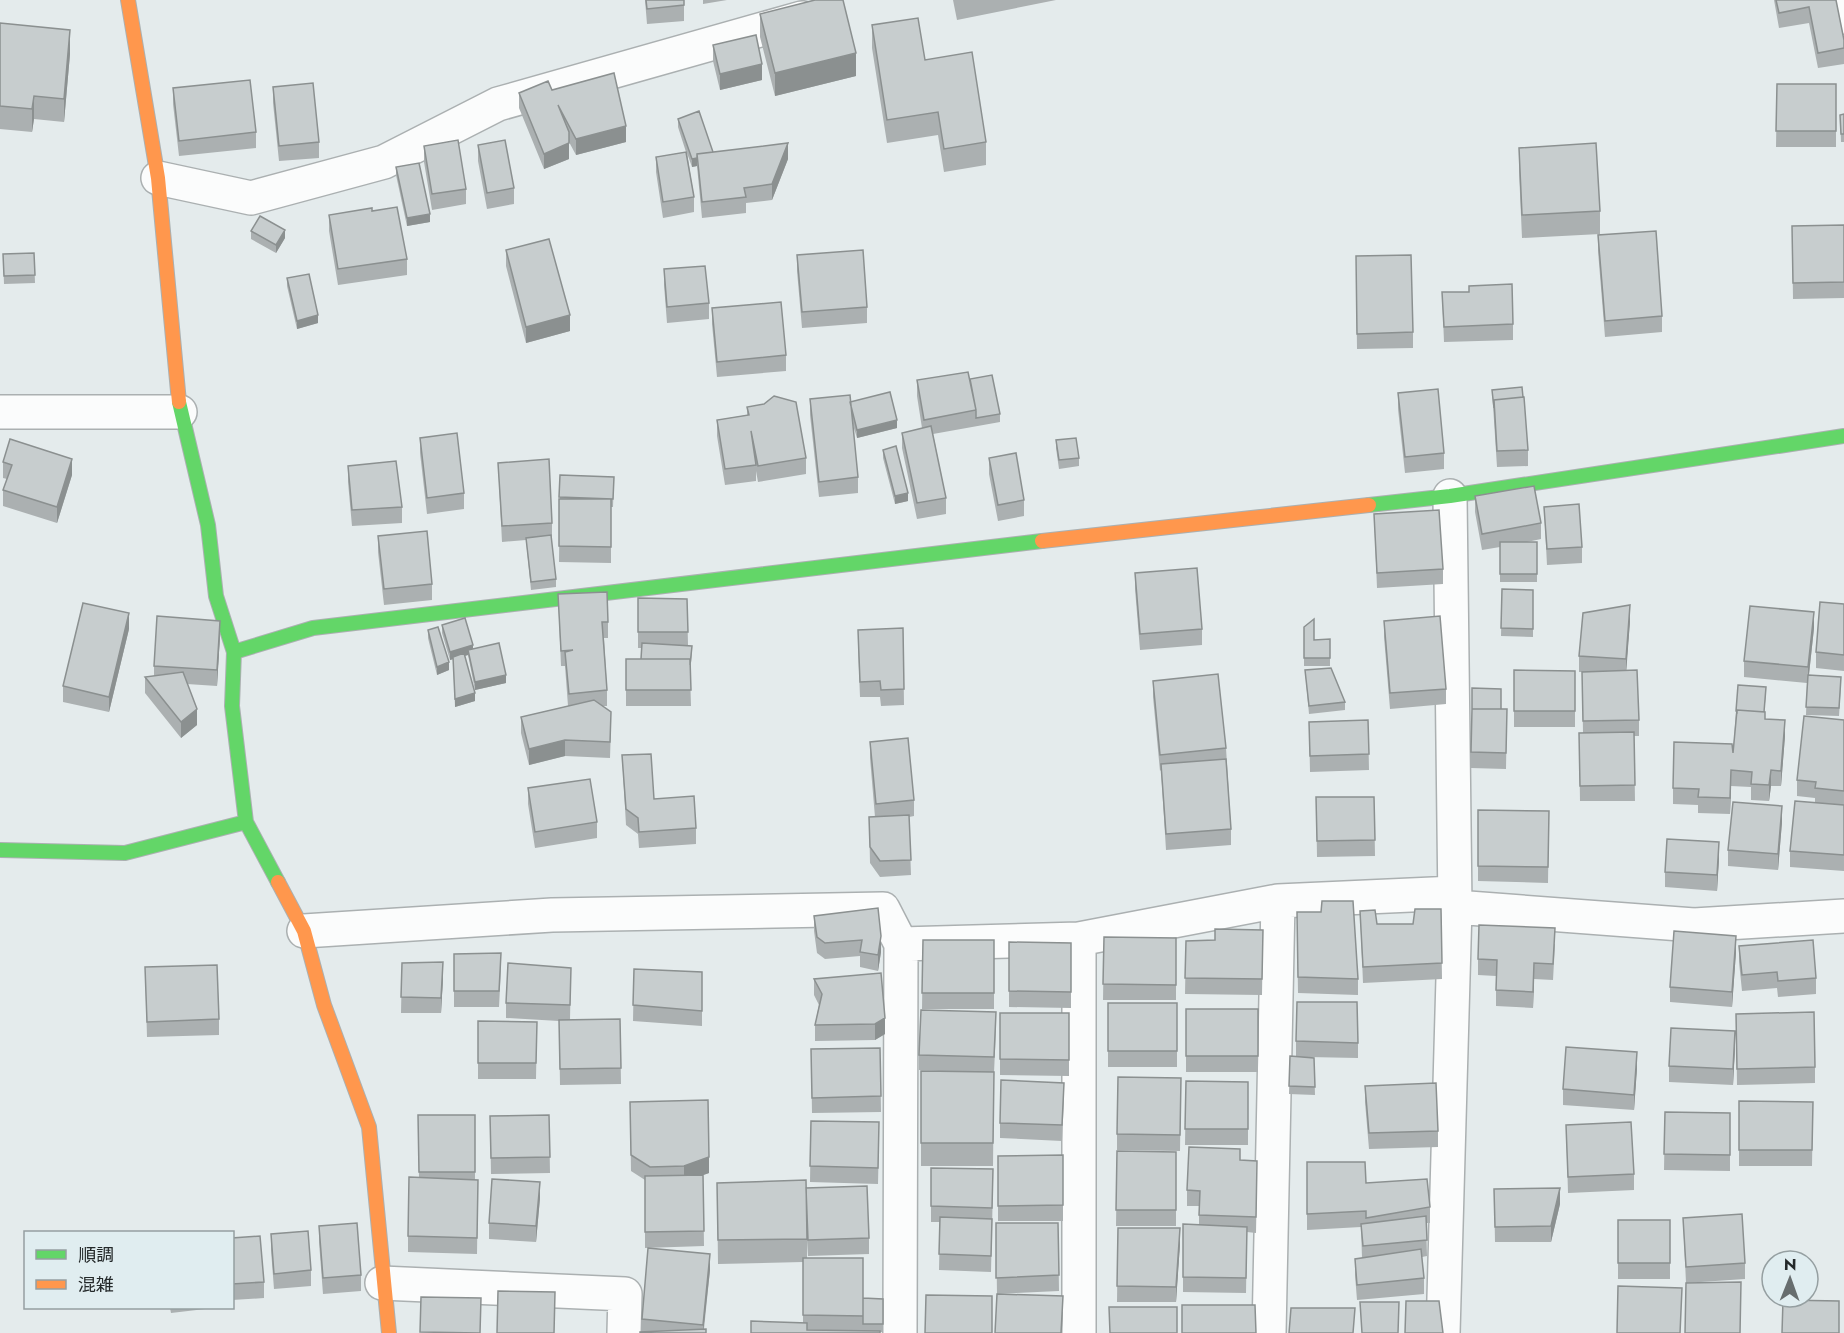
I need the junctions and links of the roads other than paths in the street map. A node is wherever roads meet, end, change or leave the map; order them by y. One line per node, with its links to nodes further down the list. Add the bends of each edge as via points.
1 (128, 0): 5 (street)
2 (1842, 0): 4 (street)
3 (824, 11): 5 (street, via 498,104 384,162 251,198)
4 (1844, 17)
5 (158, 178): 7 (street)
6 (0, 412): 7 (street)
7 (180, 412): 10 (street, via 208,525 216,596)
8 (1844, 436): 9 (street)
9 (1450, 495): 10 (street, via 313,628); 13 (street)
10 (234, 652): 11 (street, via 232,706)
11 (246, 822): 12 (street, via 125,853); 16 (street)
12 (0, 850)
13 (1455, 900): 14 (street); 15 (street, via 1694,926); 25 (street)
14 (1278, 901): 17 (street); 24 (street)
15 (1844, 916)
16 (304, 931): 18 (street, via 552,915 883,909); 19 (street, via 324,1005 369,1128)
17 (1079, 939): 18 (street); 23 (street)
18 (901, 944): 22 (street)
19 (382, 1283): 20 (street); 21 (street, via 625,1294)
20 (389, 1333)
21 (624, 1333)
22 (900, 1333)
23 (1079, 1333)
24 (1269, 1333)
25 (1443, 1333)

